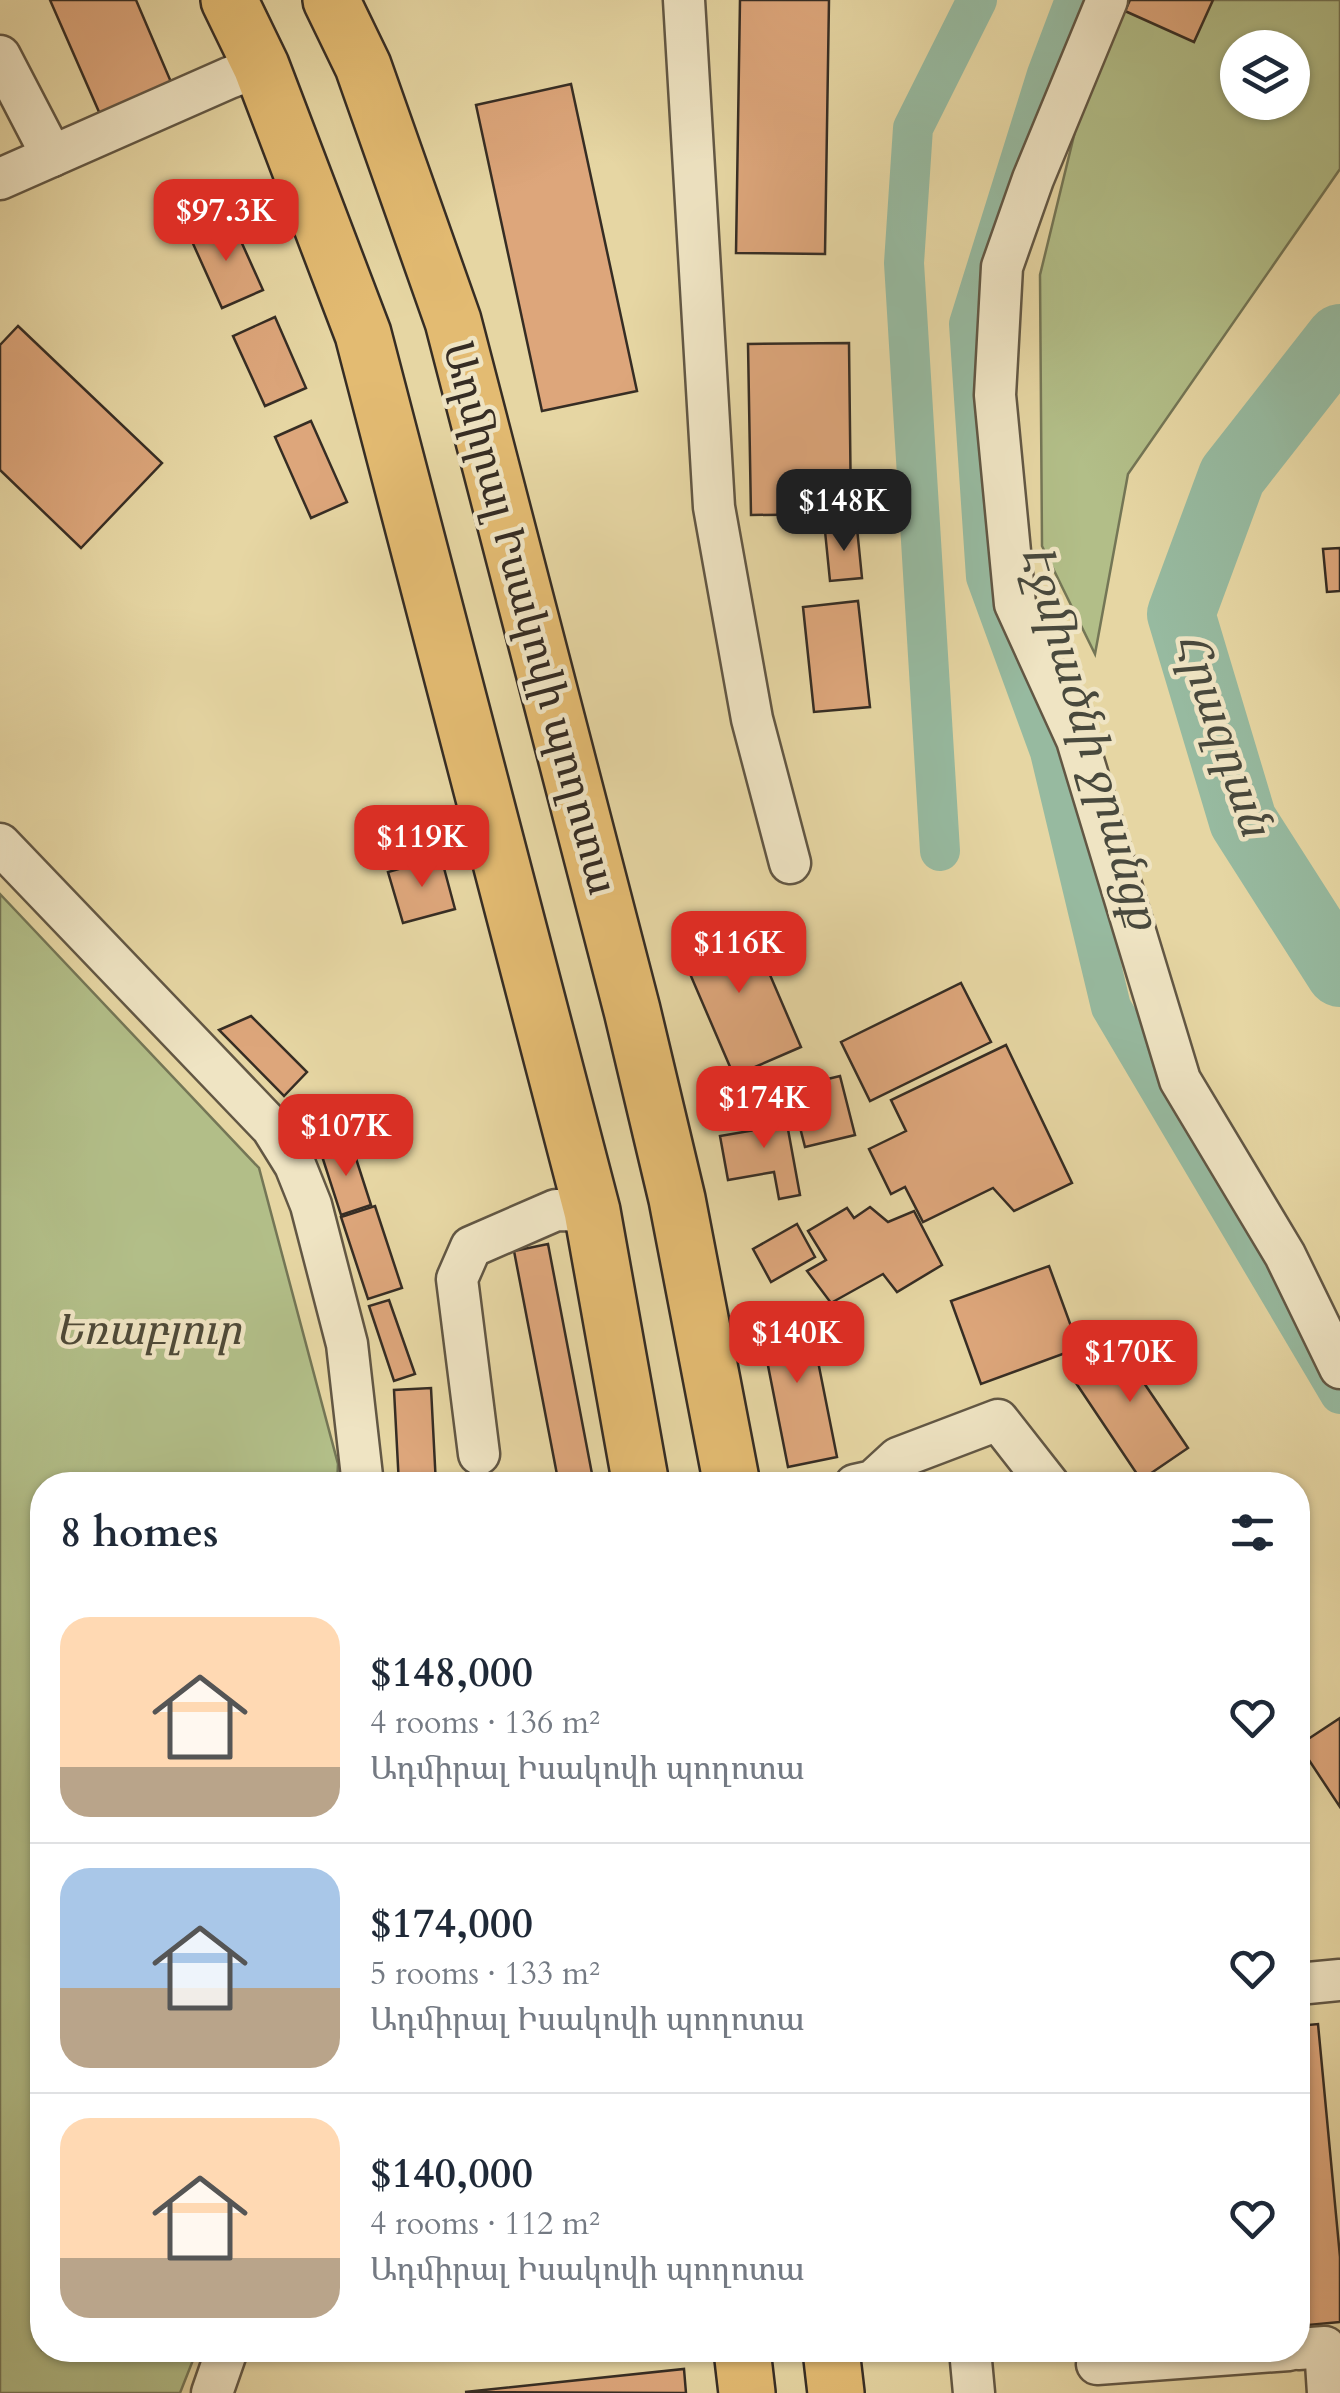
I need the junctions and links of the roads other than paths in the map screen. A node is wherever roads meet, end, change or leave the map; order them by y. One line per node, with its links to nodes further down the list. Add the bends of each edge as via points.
1 (229, 0): 6 (highway, Ադմիրալ Իսակովի պողոտա)
2 (331, 0): 16 (highway, Ադմիրալ Իսակովի պողոտա, via 363,66 453,321 677,1198)
3 (684, 0): 10 (street, via 714,508 752,718)
4 (1107, 0): 12 (street, via 1002,268 995,396 1015,604 1077,740 1180,1080 1285,1256)
5 (0, 56): 7 (street)
6 (261, 66): 7 (street); 11 (highway, Ադմիրալ Իսակովի պողոտա, via 363,334)
7 (52, 156): 8 (street)
8 (0, 179)
9 (0, 844): 14 (street, via 272,1128 295,1165 312,1205 347,1344)
10 (790, 862)
11 (592, 1211): 13 (street, via 556,1210 470,1246 456,1279); 15 (highway, Ադմիրալ Իսակովի պողոտա)
12 (1340, 1368)
13 (479, 1454)
14 (362, 1472)
15 (639, 1472)
16 (730, 1472)
17 (882, 1472): 18 (street, via 898,1458 998,1420)
18 (1039, 1472)
19 (1340, 1980): 20 (street)
20 (1310, 1983)
21 (1313, 2345): 32 (street)
22 (223, 2362): 28 (street)
23 (743, 2362): 29 (highway)
24 (833, 2362): 30 (highway)
25 (971, 2362): 31 (street)
26 (1160, 2362): 27 (street)
27 (1097, 2369)
28 (212, 2393)
29 (747, 2393)
30 (836, 2393)
31 (974, 2393)
32 (1328, 2393)

